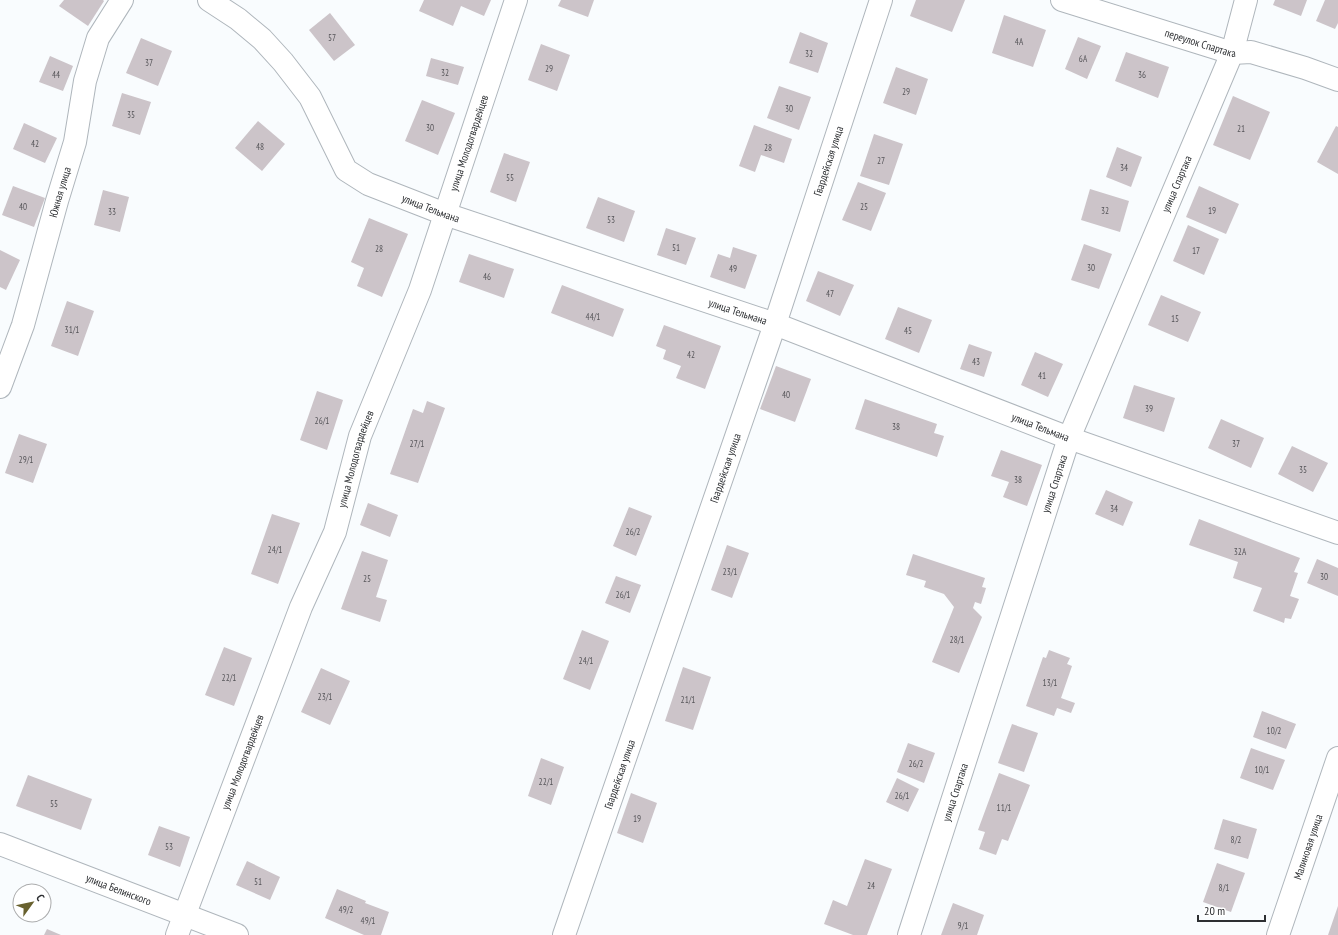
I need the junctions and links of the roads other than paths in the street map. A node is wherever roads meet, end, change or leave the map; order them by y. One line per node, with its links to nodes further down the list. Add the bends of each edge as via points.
1 (122, 0): 11 (street, Южная улица, via 98,38 85,81 76,142 23,324)
2 (209, 0): 9 (street, улица Тельмана, via 262,39 283,62 310,97 346,170 368,184)
3 (516, 0): 9 (street, улица Молодогвардейцев)
4 (881, 0): 10 (street, Гвардейская улица)
5 (1062, 0): 7 (street, переулок Спартака)
6 (1246, 0): 7 (street, улица Спартака)
7 (1232, 53): 8 (street, переулок Спартака, via 1251,52); 12 (street, улица Спартака)
8 (1338, 80)
9 (446, 214): 10 (street, улица Тельмана); 16 (street, улица Молодогвардейцев, via 420,290 360,436 335,532 301,607)
10 (775, 324): 12 (street, улица Тельмана); 19 (street, Гвардейская улица)
11 (0, 387)
12 (1068, 438): 13 (street, улица Тельмана); 20 (street, улица Спартака)
13 (1338, 533)
14 (1338, 758): 21 (street, Малиновая улица)
15 (0, 844): 16 (street, улица Белинского)
16 (185, 914): 17 (street, улица Молодогвардейцев); 18 (street, улица Белинского)
17 (177, 935)
18 (237, 935)
19 (564, 935)
20 (910, 935)
21 (1278, 935)

